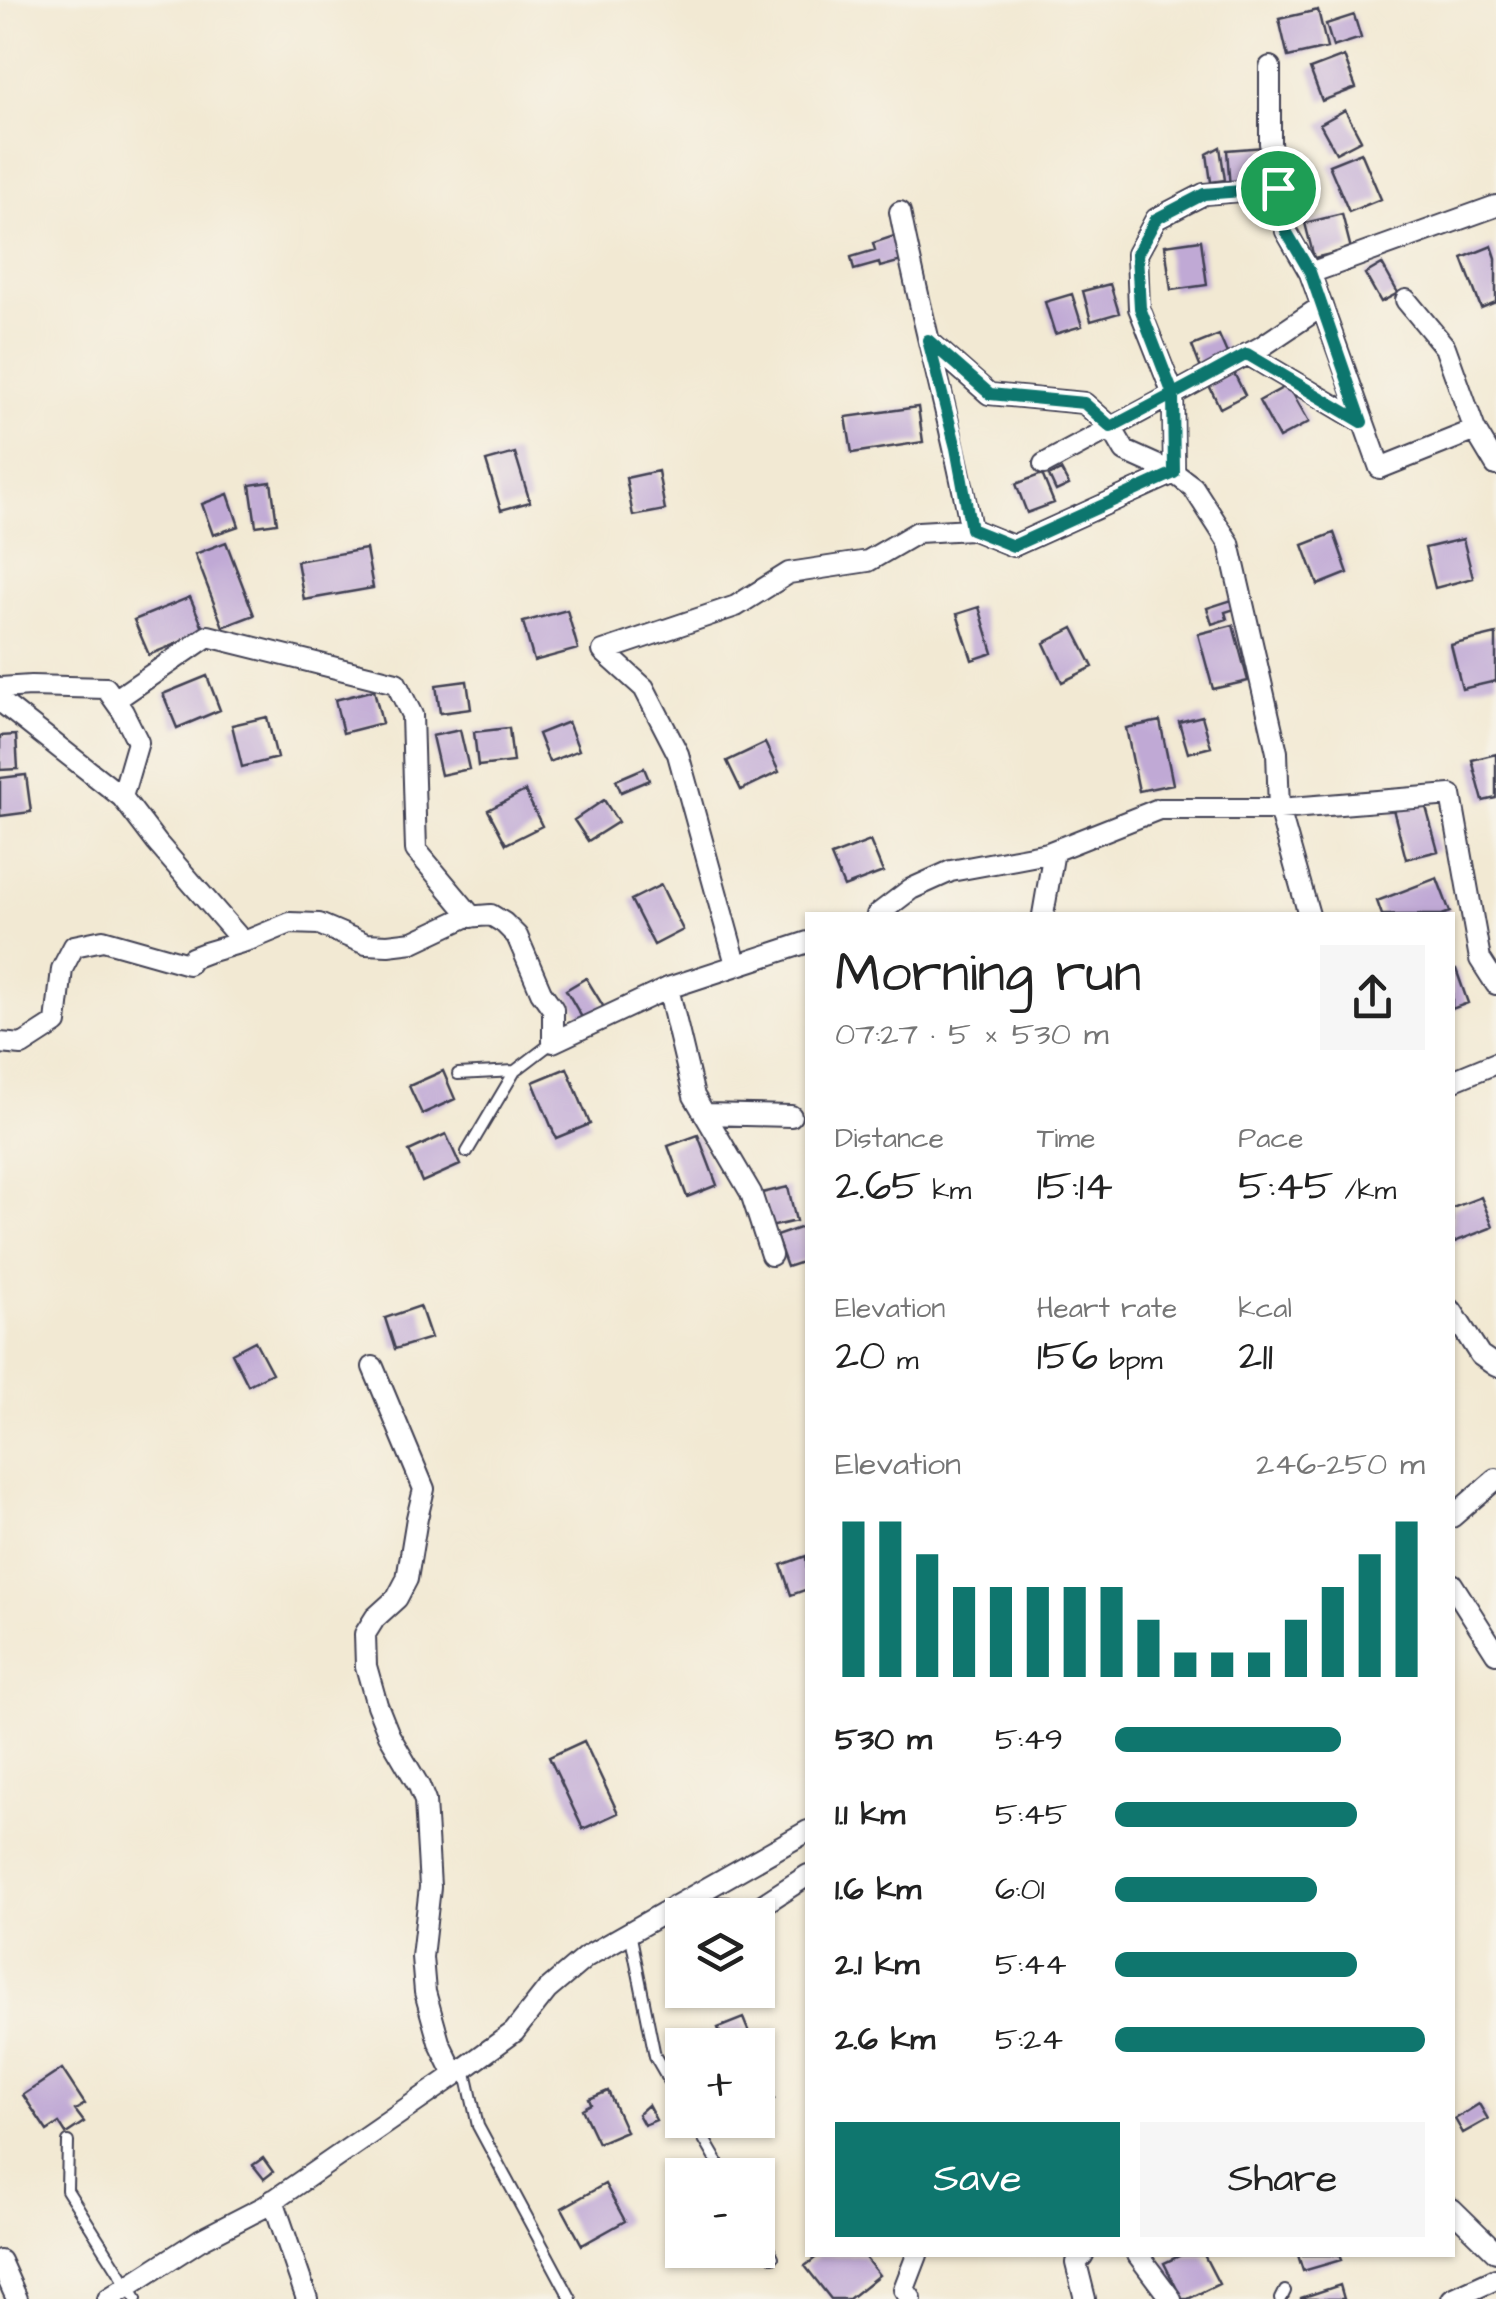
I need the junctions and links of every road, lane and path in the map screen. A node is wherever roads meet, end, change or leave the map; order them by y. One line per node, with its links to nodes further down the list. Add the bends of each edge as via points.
1 (1270, 67): 2 (street, via 1270,144)
2 (1278, 188): 5 (street, via 1286,231); 10 (street, via 1204,194 1156,219 1137,254 1140,308)
3 (1496, 206): 5 (street)
4 (900, 212): 8 (street)
5 (1310, 272): 7 (street)
6 (1406, 300): 13 (street, via 1445,347)
7 (1322, 306): 9 (street); 11 (street)
8 (928, 340): 12 (street, via 990,394 1084,403); 17 (street)
9 (1247, 354): 10 (street); 11 (street)
10 (1173, 394): 12 (street); 16 (street)
11 (1362, 422): 13 (street, via 1380,468)
12 (1111, 427): 14 (street); 16 (street, via 1125,451)
13 (1476, 430): 15 (street)
14 (1044, 464)
15 (1496, 465)
16 (1174, 473): 17 (street, via 1013,546); 22 (street, via 1193,487 1229,542 1277,752)
17 (971, 529): 30 (street, via 918,532 868,561 789,573 736,606 603,652 644,688 678,754)
18 (0, 688): 19 (street, via 106,688)
19 (115, 700): 21 (street, via 138,742); 27 (street, via 208,636 396,684 412,715 416,850)
20 (0, 701): 21 (street)
21 (122, 797): 28 (street)
22 (1279, 809): 23 (street, via 1159,808); 26 (street); 31 (street, via 1452,795 1480,959)
23 (1054, 851): 24 (street, via 951,871); 25 (street)
24 (880, 912)
25 (1044, 912)
26 (1308, 912)
27 (472, 916): 28 (street, via 413,942 366,944 319,924 290,922); 33 (street, via 491,915 517,936 553,1009)
28 (243, 942): 34 (street, via 188,964 102,940 74,946 62,969 56,1022 22,1045)
29 (805, 943): 30 (street)
30 (736, 964): 32 (street)
31 (1496, 984)
32 (668, 988): 33 (street); 39 (street, via 694,1096)
33 (552, 1042): 36 (lane)
34 (0, 1044)
35 (1496, 1063): 38 (street)
36 (516, 1070): 37 (lane); 41 (lane)
37 (458, 1074)
38 (1455, 1080)
39 (705, 1114): 40 (street); 42 (street, via 752,1193)
40 (792, 1116)
41 (467, 1152)
42 (771, 1255)
43 (1455, 1316): 45 (street, via 1480,1355)
44 (374, 1366): 56 (street, via 424,1489 407,1579 365,1634 366,1666 389,1735 424,1800 430,1888 422,1957 426,1992 440,2042)
45 (1496, 1366)
46 (1496, 1478): 47 (street)
47 (1455, 1513)
48 (1455, 1589): 49 (street)
49 (1496, 1653)
50 (805, 1833): 52 (street)
51 (805, 1877): 53 (street)
52 (688, 1898)
53 (773, 1898)
54 (665, 1911): 55 (street)
55 (630, 1932): 56 (street, via 586,1956 514,2032); 57 (lane, via 655,2056)
56 (460, 2071): 59 (street); 71 (lane, via 478,2126)
57 (665, 2073)
58 (68, 2142): 67 (lane, via 68,2190)
59 (273, 2200): 67 (street, via 200,2240); 70 (street)
60 (1455, 2212): 61 (street)
61 (1496, 2252)
62 (917, 2257): 72 (street, via 904,2289)
63 (1081, 2257): 73 (street, via 1076,2264)
64 (1140, 2257): 74 (street)
65 (0, 2261): 68 (street)
66 (1496, 2279): 75 (street)
67 (132, 2293): 69 (street)
68 (18, 2299)
69 (108, 2299)
70 (307, 2299)
71 (570, 2299)
72 (911, 2299)
73 (1085, 2299)
74 (1172, 2299)
75 (1452, 2299)

